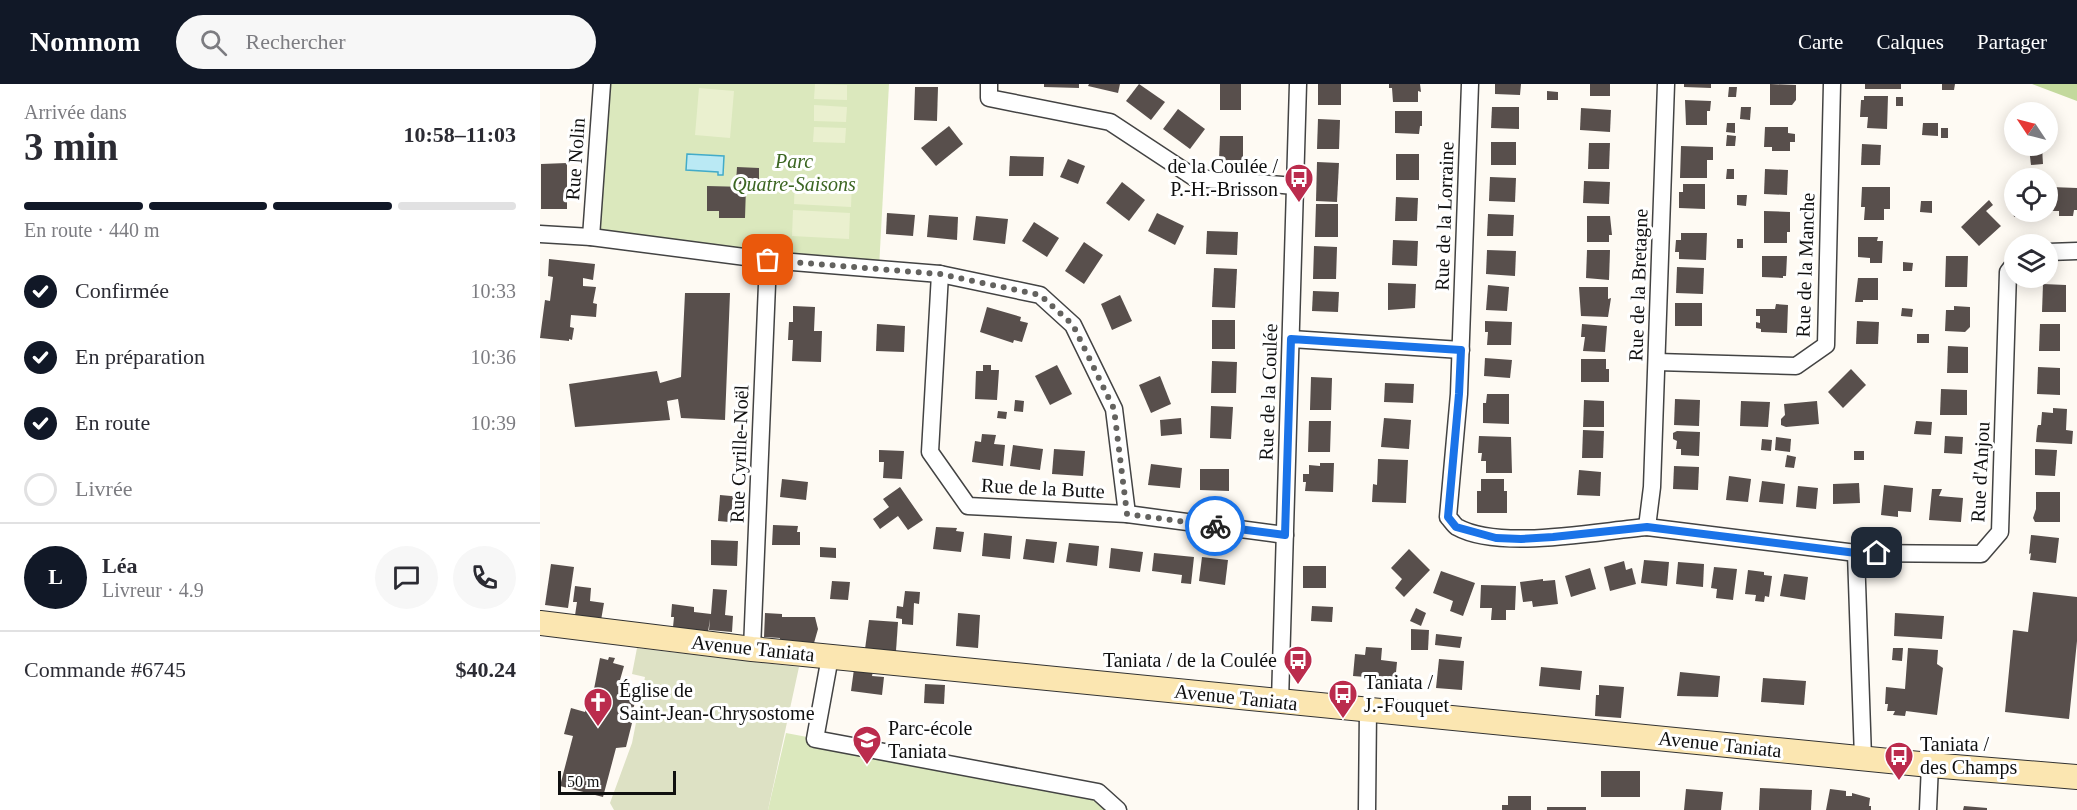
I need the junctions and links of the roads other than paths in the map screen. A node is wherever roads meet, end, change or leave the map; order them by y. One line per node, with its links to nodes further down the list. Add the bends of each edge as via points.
1 (602, 84): 9 (street, Rue Nolin)
2 (989, 84): 7 (street, via 988,98 1110,122 1195,178)
3 (1298, 84): 7 (street, Rue de la Coulée)
4 (1470, 84): 16 (street, Rue de la Lorraine)
5 (1665, 84): 17 (street, Rue de la Bretagne)
6 (1832, 84): 17 (street, Rue de la Manche, via 1826,345 1796,366)
7 (1295, 186): 15 (street, Rue de la Coulée)
8 (540, 234): 9 (street)
9 (591, 237): 12 (street)
10 (2077, 251): 11 (street)
11 (2058, 252)
12 (768, 260): 13 (street); 23 (street, Rue Cyrille-Noël)
13 (940, 274): 18 (street, via 1040,295 1073,325 1114,409); 18 (street, Rue de la Butte, via 930,452 968,506)
14 (2008, 288): 21 (street, Rue d'Anjou, via 2000,532 1981,554)
15 (1291, 339): 16 (street); 20 (street, Rue de la Coulée)
16 (1461, 350): 19 (street, Rue de la Lorraine, via 1448,517 1456,527 1496,538 1521,539)
17 (1657, 362): 19 (street, Rue de la Bretagne)
18 (1127, 514): 20 (street, Rue de la Butte)
19 (1647, 527): 21 (street, Rue d'Anjou)
20 (1285, 535): 25 (street, Rue de la Coulée)
21 (1856, 553): 27 (street)
22 (540, 623): 23 (main road, Avenue Taniata)
23 (752, 649): 24 (main road, Avenue Taniata)
24 (830, 657): 25 (main road, Avenue Taniata); 30 (street, via 815,739 1098,792)
25 (1280, 701): 26 (main road, Avenue Taniata)
26 (1368, 709): 27 (main road, Avenue Taniata); 31 (street)
27 (1863, 758): 28 (main road, Avenue Taniata)
28 (1930, 765): 29 (main road, Avenue Taniata); 32 (street)
29 (2077, 777)
30 (1118, 810)
31 (1367, 810)
32 (1929, 810)

